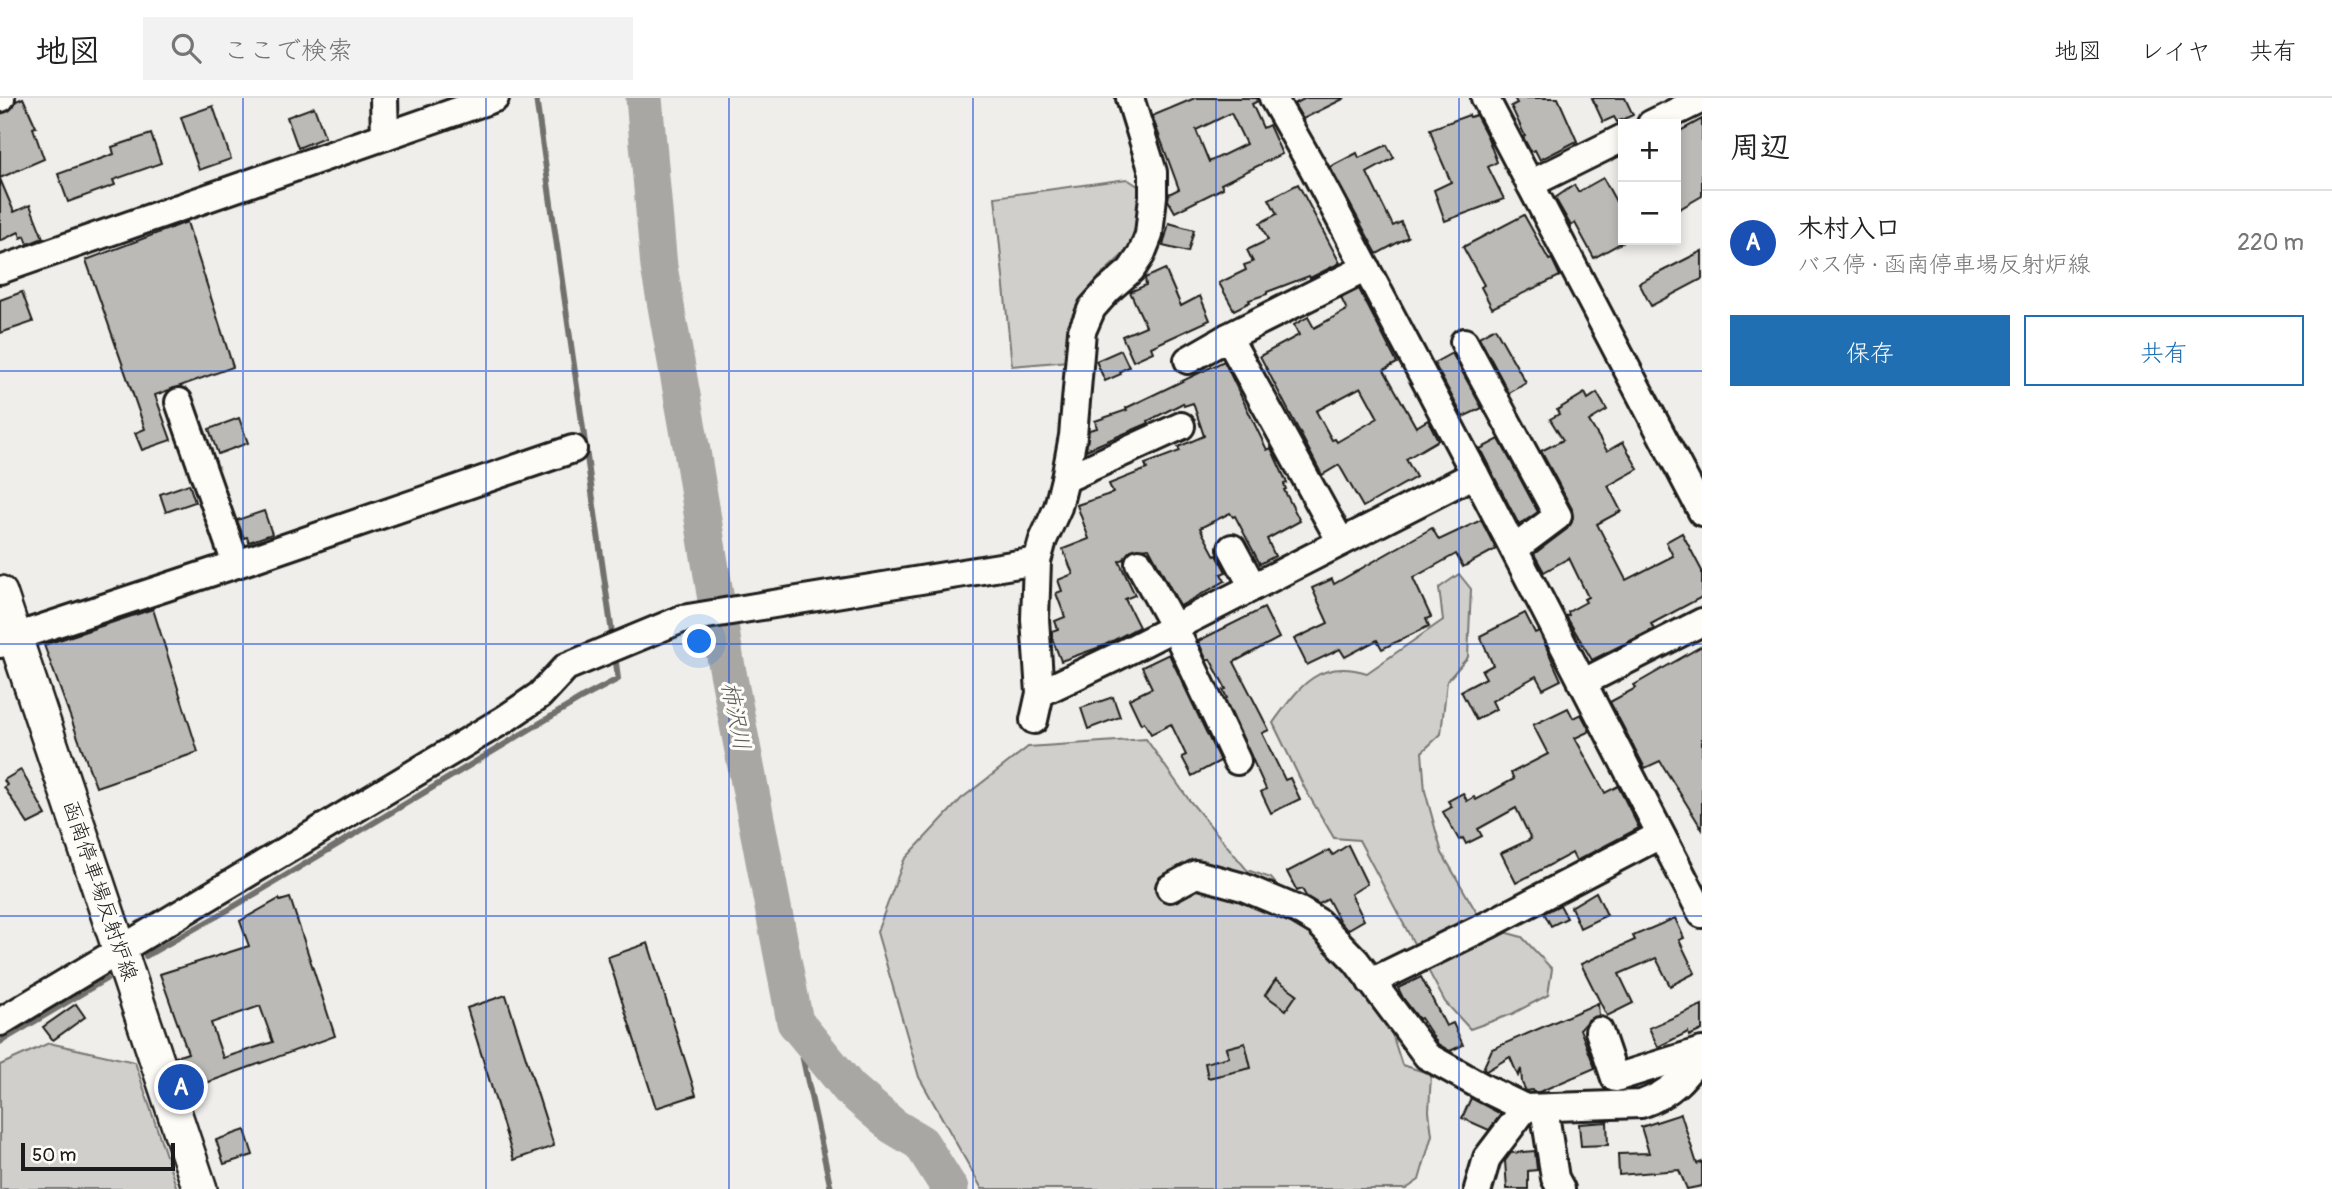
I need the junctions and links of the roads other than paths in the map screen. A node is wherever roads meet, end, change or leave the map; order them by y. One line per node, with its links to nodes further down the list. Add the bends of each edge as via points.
1 (384, 98): 8 (street)
2 (495, 98): 8 (street)
3 (1130, 98): 20 (street, via 1153,172 1149,234 1131,270 1092,308 1082,331)
4 (1273, 98): 11 (street)
5 (1485, 98): 10 (street)
6 (1702, 99): 7 (street)
7 (1661, 119)
8 (385, 136): 12 (street)
9 (1618, 140): 10 (street)
10 (1530, 184): 21 (street)
11 (1366, 268): 13 (street); 19 (street)
12 (0, 270)
13 (1228, 337): 15 (street); 22 (street)
14 (1464, 342): 24 (street, via 1558,516)
15 (1188, 360)
16 (179, 402): 27 (street)
17 (1181, 426): 20 (street)
18 (573, 449): 27 (street)
19 (1475, 474): 22 (street); 24 (street)
20 (1065, 480): 25 (street)
21 (1702, 512)
22 (1340, 542): 28 (street)
23 (1233, 548): 28 (street)
24 (1514, 549): 33 (street)
25 (1037, 561): 34 (street); 40 (street, via 682,619 566,667 540,695 505,719)
26 (1139, 563): 31 (street)
27 (236, 564): 32 (street)
28 (1253, 587): 31 (street)
29 (0, 593): 32 (main road, 函南停車場反射炉線)
30 (1702, 622): 33 (street)
31 (1174, 627): 34 (street); 36 (street)
32 (7, 640): 40 (main road, 函南停車場反射炉線)
33 (1582, 683): 37 (street)
34 (1040, 693): 35 (street)
35 (1034, 720)
36 (1237, 761)
37 (1660, 835): 39 (street); 41 (street)
38 (1170, 888): 41 (street, via 1196,874 1243,887 1298,911 1332,935)
39 (1702, 914)
40 (120, 950): 42 (street); 46 (main road, 函南停車場反射炉線)
41 (1371, 982): 45 (street, via 1427,1056 1488,1090)
42 (0, 1022)
43 (1599, 1031): 44 (street, via 1615,1078)
44 (1702, 1052): 45 (street, via 1682,1080 1642,1104)
45 (1534, 1108): 47 (street, via 1487,1158); 48 (street)
46 (200, 1189)
47 (1478, 1189)
48 (1561, 1189)

